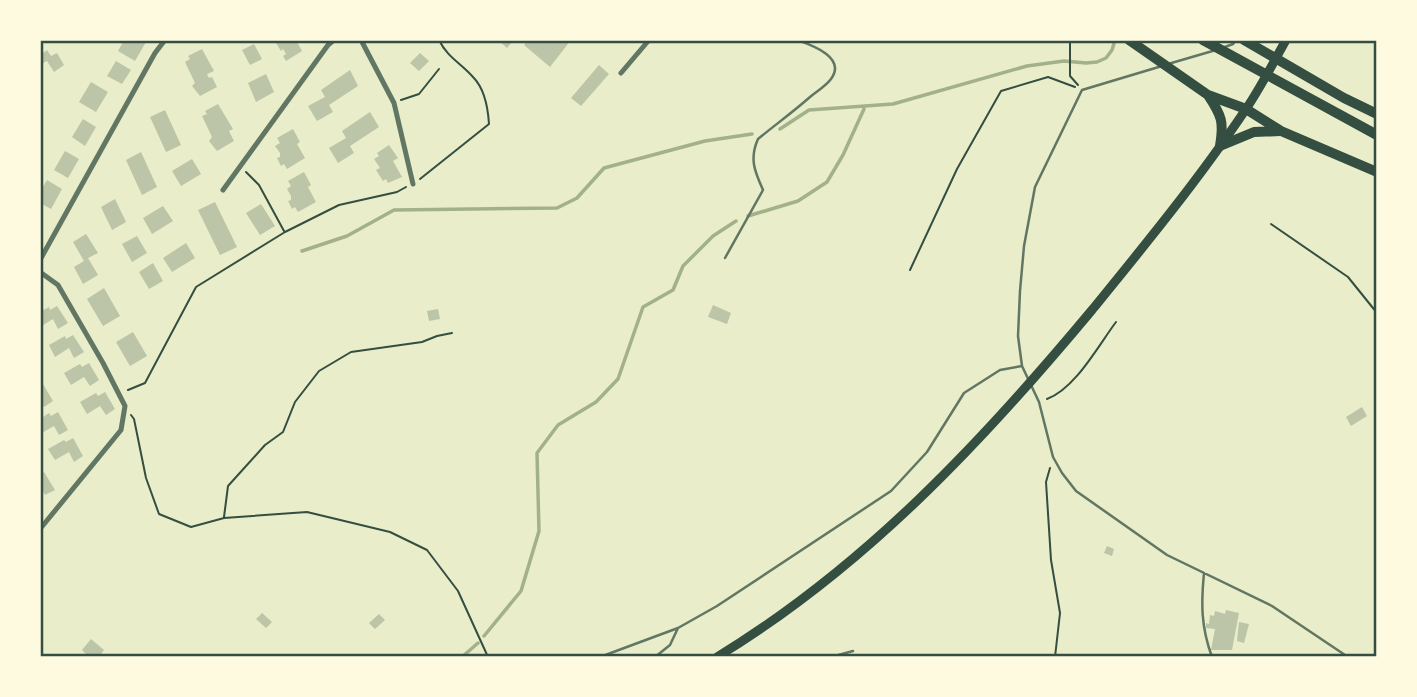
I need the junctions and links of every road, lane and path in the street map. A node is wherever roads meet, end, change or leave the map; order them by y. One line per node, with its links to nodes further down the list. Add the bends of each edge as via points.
1 (165, 40): 32 (street)
2 (334, 40): 25 (street)
3 (361, 40): 19 (street)
4 (439, 40): 27 (path, via 451,58 475,78 488,108 489,124)
5 (649, 40): 16 (street)
6 (797, 40): 31 (lane, via 828,54 834,74 758,139 752,163 763,190)
7 (1070, 40): 17 (path, via 1070,76)
8 (1129, 40): 18 (highway)
9 (1203, 40): 23 (highway)
10 (1236, 40): 17 (lane)
11 (1244, 40): 14 (highway)
12 (1254, 40): 14 (highway)
13 (1286, 40): 20 (main road)
14 (1264, 52): 21 (highway)
15 (439, 69): 19 (path, via 419,94)
16 (621, 74)
17 (1082, 90): 33 (path, via 1048,77 1000,91); 38 (lane, via 1035,187 1020,292)
18 (1208, 95): 20 (highway); 24 (highway, via 1223,126)
19 (394, 103): 27 (street)
20 (1246, 109): 22 (highway); 24 (main road)
21 (1377, 114)
22 (1281, 131): 24 (highway, via 1254,132); 26 (highway)
23 (1377, 135)
24 (1220, 146): 51 (main road, via 1053,357 931,488 823,585)
25 (240, 166): 28 (street); 30 (path, via 258,185)
26 (1377, 172)
27 (413, 184): 30 (path, via 340,205)
28 (223, 190)
29 (1271, 224): 35 (path, via 1348,276)
30 (285, 232): 39 (path, via 196,287 145,383)
31 (725, 258)
32 (40, 260)
33 (910, 270)
34 (40, 272): 39 (street, via 58,285)
35 (1377, 313)
36 (1116, 322): 40 (path, via 1070,385)
37 (452, 333): 43 (path, via 351,352 319,371 295,402 283,432 228,486)
38 (1022, 366): 40 (lane); 46 (lane, via 1000,370 964,393 927,452 891,491)
39 (120, 394): 41 (street)
40 (1039, 402): 42 (lane)
41 (125, 406): 43 (path, via 134,419 159,514 191,527); 44 (street, via 121,430)
42 (1054, 457): 45 (lane, via 1076,491 1167,555); 53 (path, via 1046,482 1060,613)
43 (224, 518): 48 (path, via 307,512 390,532 427,551 458,591)
44 (40, 529)
45 (1204, 573): 54 (lane, via 1201,608); 55 (lane, via 1272,606)
46 (678, 628): 49 (lane); 50 (lane, via 670,645)
47 (853, 651): 52 (lane)
48 (488, 657)
49 (600, 657)
50 (656, 657)
51 (717, 657)
52 (831, 657)
53 (1055, 657)
54 (1212, 657)
55 (1348, 657)

